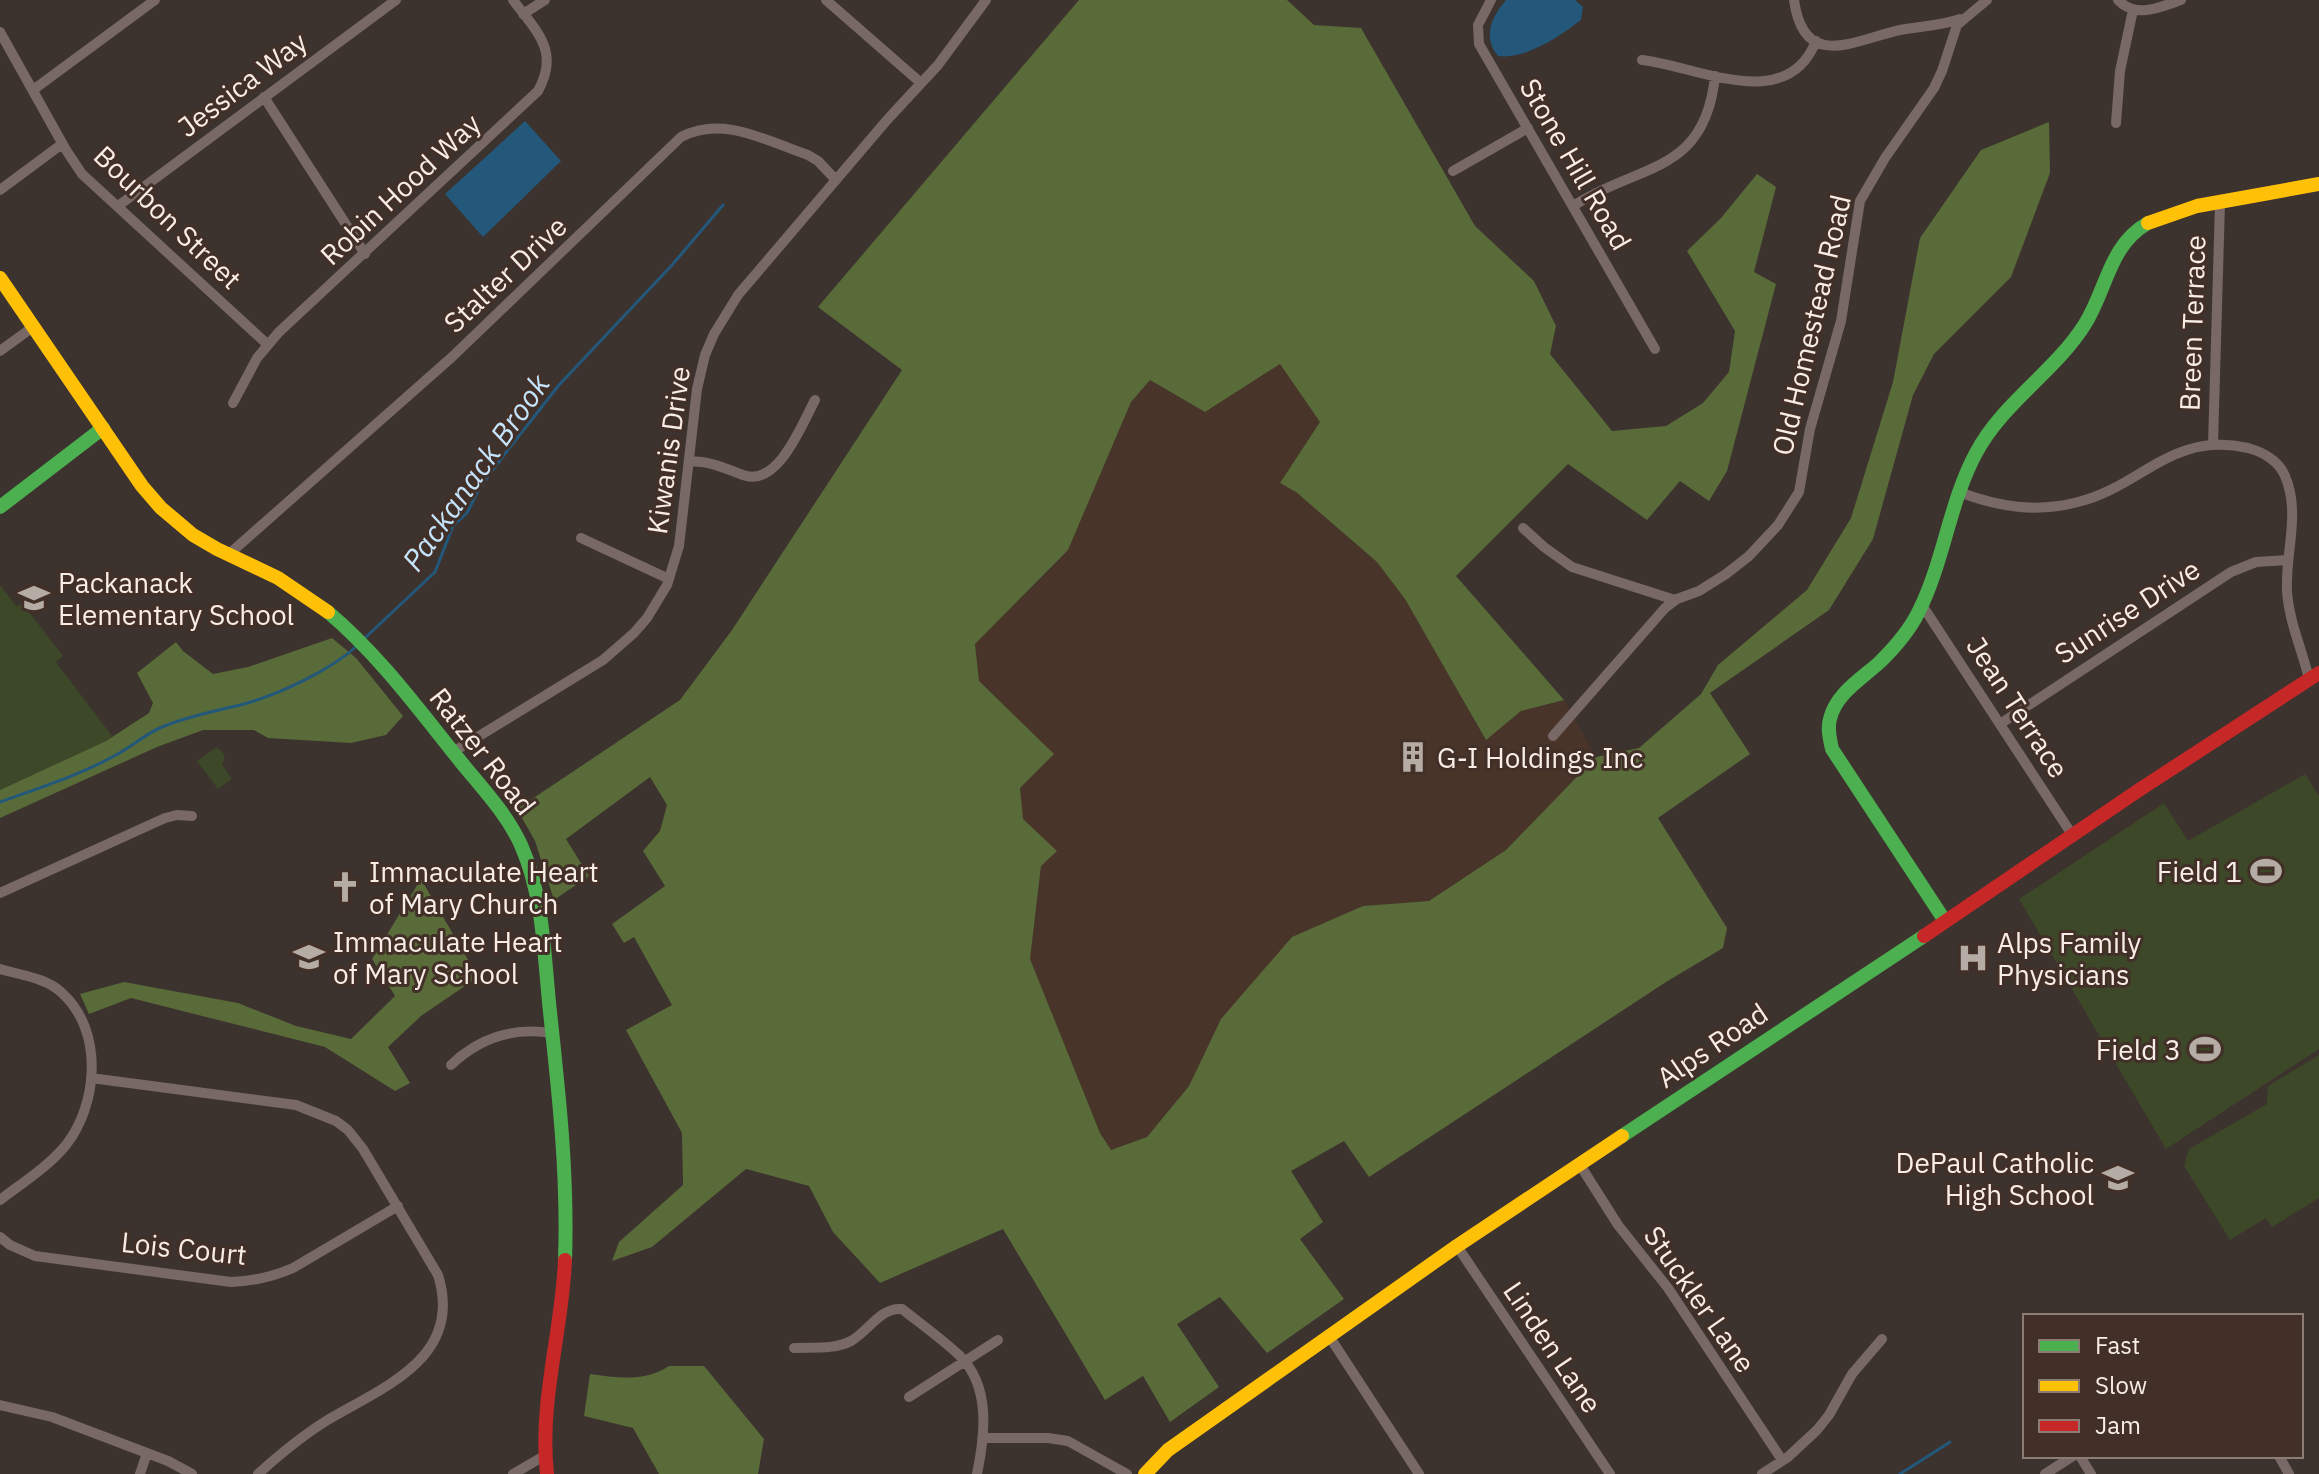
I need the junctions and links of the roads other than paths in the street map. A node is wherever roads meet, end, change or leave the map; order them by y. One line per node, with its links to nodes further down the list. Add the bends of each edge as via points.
1 (396, 0): 21 (street, Jessica Way)
2 (513, 0): 13 (street, Robin Hood Way)
3 (545, 0): 13 (street)
4 (826, 0): 19 (street)
5 (986, 0): 19 (street, Kiwanis Drive)
6 (1491, 0): 23 (street, Stone Hill Road, via 1478,25 1479,44)
7 (1794, 0): 16 (street, via 1799,26)
8 (1987, 0): 14 (street)
9 (2118, 0): 12 (street)
10 (2181, 0): 12 (street)
11 (152, 1): 20 (street)
12 (2133, 10): 22 (street)
13 (523, 14): 32 (street, Robin Hood Way, via 546,48 547,69 538,91)
14 (1962, 19): 16 (street, via 1855,44); 50 (street, Old Homestead Road, via 1934,88 1860,201 1841,321 1810,429 1799,492 1749,556 1699,591)
15 (0, 32): 20 (street, Bourbon Street)
16 (1816, 41): 18 (street, via 1807,60 1782,78 1762,82)
17 (1642, 60): 18 (street)
18 (1715, 76): 31 (street, via 1703,123 1689,146 1660,167 1602,188)
19 (921, 83): 26 (street, Kiwanis Drive)
20 (33, 90): 24 (street, Bourbon Street)
21 (264, 97): 30 (street, Jessica Way); 32 (street)
22 (2116, 123)
23 (1528, 128): 25 (street); 31 (street, Stone Hill Road)
24 (62, 144): 28 (street); 30 (street, Bourbon Street, via 82,174)
25 (1453, 171)
26 (836, 180): 42 (street, Kiwanis Drive, via 738,295 714,334 701,368); 47 (street, Stalter Drive, via 808,155 727,127 681,137 452,357)
27 (2319, 184): 29 (main road)
28 (0, 190)
29 (2220, 203): 41 (street, Breen Terrace); 43 (main road, via 2162,215 2129,235 2082,330 1999,416)
30 (118, 206): 35 (street, Bourbon Street)
31 (1573, 206): 36 (street, Stone Hill Road)
32 (365, 254): 35 (street, Robin Hood Way)
33 (0, 278): 34 (main road, Ratzer Road)
34 (33, 327): 37 (street); 40 (main road, Ratzer Road)
35 (267, 344): 39 (street, Robin Hood Way)
36 (1655, 349)
37 (0, 351)
38 (815, 400): 42 (street, via 781,461 768,473 751,476 711,462)
39 (233, 403)
40 (103, 428): 44 (main road); 47 (main road, Ratzer Road, via 163,512)
41 (2213, 445): 43 (street, via 2179,450 2107,492 2061,506 2012,508); 48 (street, via 2258,451 2283,472 2293,510)
42 (689, 461): 49 (street, Kiwanis Drive, via 679,546)
43 (1959, 492): 51 (main road)
44 (0, 507)
45 (1523, 528): 50 (street, via 1572,567)
46 (581, 538): 49 (street)
47 (228, 555): 55 (main road, Ratzer Road, via 285,582 331,614)
48 (2288, 560): 52 (street, via 2290,617); 53 (street, Sunrise Drive, via 2256,562 2231,572)
49 (669, 579): 55 (street, Kiwanis Drive, via 647,618 619,647)
50 (1675, 600): 54 (street, Old Homestead Road)
51 (1922, 605): 53 (street, Jean Terrace); 59 (main road, via 1893,648 1838,701 1829,735 1832,749)
52 (2314, 676): 57 (main road, Alps Road)
53 (2000, 724): 57 (street, Jean Terrace)
54 (1553, 736)
55 (453, 752): 61 (main road, Ratzer Road, via 502,814 527,863 537,902)
56 (192, 816): 58 (street, via 165,818)
57 (2073, 836): 59 (main road, Alps Road)
58 (0, 893)
59 (1945, 921): 64 (main road, Alps Road)
60 (0, 969): 63 (street, via 48,984 70,1001 90,1048)
61 (552, 1033): 62 (street, via 494,1037); 78 (main road, Ratzer Road, via 566,1242 543,1418)
62 (451, 1065)
63 (91, 1078): 65 (street, via 85,1111 68,1143); 66 (street, via 312,1109 358,1141)
64 (1580, 1165): 68 (main road, Alps Road); 80 (street, Stuckler Lane)
65 (0, 1200)
66 (398, 1206): 67 (street, Lois Court, via 293,1268 247,1281 35,1256); 83 (street, via 441,1284 442,1312 433,1342 412,1370 324,1422)
67 (0, 1237)
68 (1457, 1246): 69 (main road, Alps Road); 90 (street, Linden Lane)
69 (1329, 1336): 88 (main road, Alps Road, via 1168,1450); 89 (street)
70 (1882, 1339): 80 (street, via 1852,1374 1817,1430)
71 (998, 1340): 73 (street)
72 (794, 1348): 73 (street, via 850,1342 892,1308 902,1309)
73 (964, 1362): 74 (street); 76 (street, via 983,1404)
74 (909, 1397)
75 (0, 1405): 77 (street, via 52,1417)
76 (984, 1438): 86 (street); 87 (street, via 1068,1441)
77 (147, 1453): 81 (street); 82 (street)
78 (544, 1456): 84 (street); 85 (main road, Ratzer Road)
79 (2070, 1458): 92 (street)
80 (1782, 1460): 91 (street)
81 (140, 1474)
82 (192, 1474)
83 (258, 1474)
84 (513, 1474)
85 (547, 1474)
86 (977, 1474)
87 (1127, 1474)
88 (1145, 1474)
89 (1419, 1474)
90 (1610, 1474)
91 (1762, 1474)
92 (2045, 1474)

